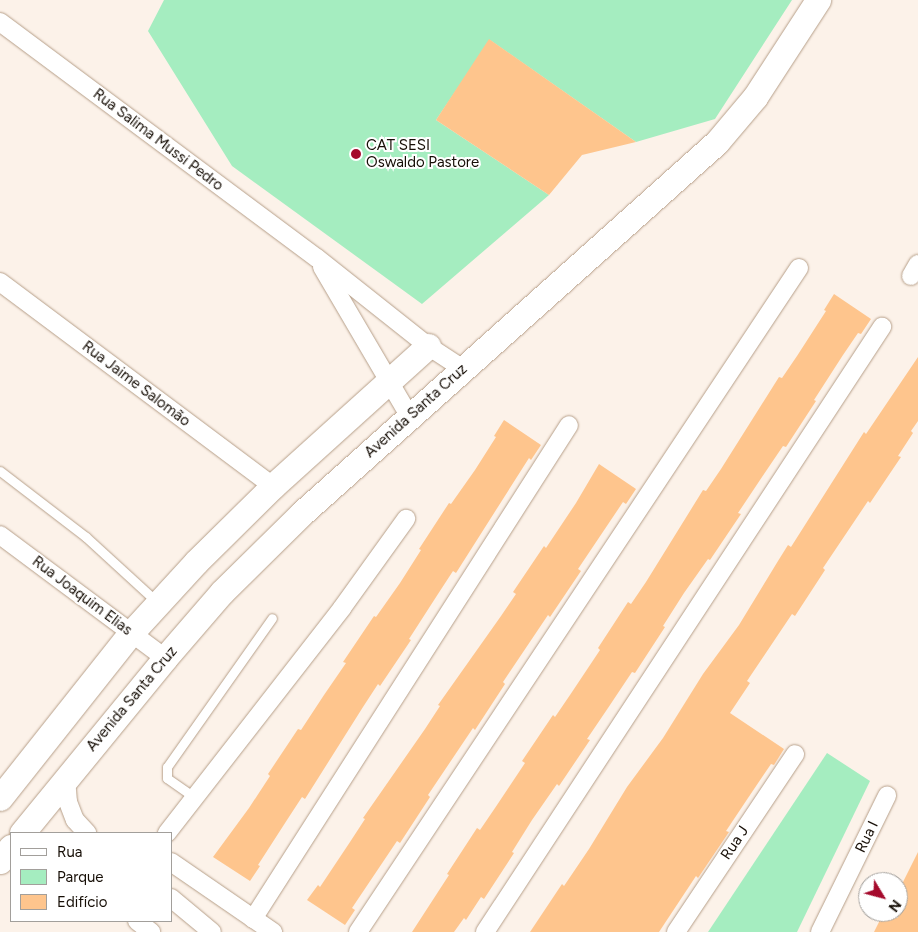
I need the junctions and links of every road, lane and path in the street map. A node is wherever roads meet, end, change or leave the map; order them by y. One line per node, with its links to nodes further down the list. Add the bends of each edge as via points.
1 (818, 0): 8 (street, Avenida Santa Cruz, via 755,97 717,142)
2 (0, 22): 3 (street, Rua Salima Mussi Pedro)
3 (317, 258): 7 (street, Rua Salima Mussi Pedro); 9 (street, Rua Salima Mussi Pedro)
4 (799, 268): 38 (street)
5 (0, 282): 13 (street, Rua Jaime Salomão)
6 (882, 327): 39 (street)
7 (428, 346): 8 (street, Rua Salima Mussi Pedro); 9 (street)
8 (463, 369): 10 (street, Avenida Santa Cruz)
9 (389, 380): 10 (street, Rua Salima Mussi Pedro); 13 (street)
10 (410, 417): 19 (street, Avenida Santa Cruz, via 301,514 222,592)
11 (569, 425): 33 (street)
12 (0, 471): 16 (lane, via 86,536)
13 (272, 486): 16 (street)
14 (406, 519): 24 (street, via 342,608)
15 (0, 535): 18 (street, Rua Joaquim Elias)
16 (158, 603): 18 (street)
17 (272, 618): 24 (lane, via 167,767 166,778)
18 (131, 633): 19 (street, Rua Joaquim Elias); 22 (street)
19 (164, 658): 21 (street, Avenida Santa Cruz)
20 (795, 754): 40 (street, Rua J)
21 (66, 778): 25 (street); 26 (street, Avenida Santa Cruz)
22 (1, 793)
23 (888, 796): 41 (street, Rua I)
24 (194, 797): 28 (street)
25 (69, 827): 27 (street)
26 (23, 832)
27 (83, 832)
28 (167, 832)
29 (10, 848): 30 (street)
30 (0, 862)
31 (172, 863): 33 (street)
32 (172, 899): 36 (street)
33 (254, 919): 37 (street)
34 (138, 922): 35 (street)
35 (151, 932)
36 (212, 932)
37 (273, 932)
38 (358, 932)
39 (485, 932)
40 (676, 932)
41 (820, 932)

